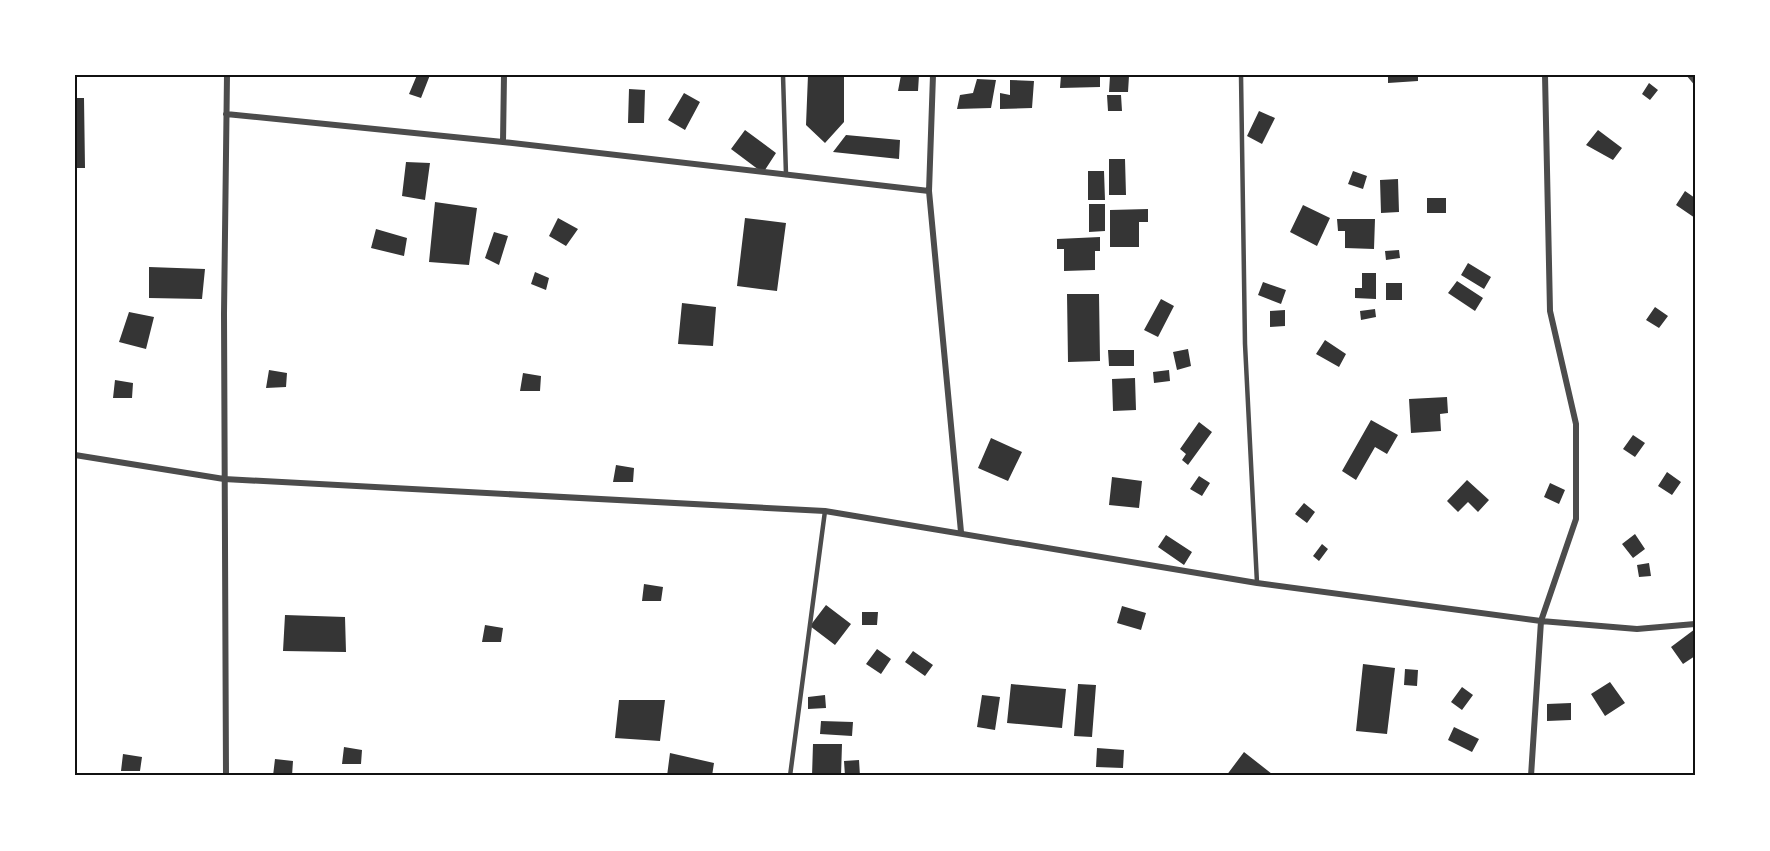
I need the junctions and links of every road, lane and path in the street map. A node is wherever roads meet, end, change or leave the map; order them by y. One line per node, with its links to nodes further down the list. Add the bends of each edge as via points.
1 (227, 75): 9 (street)
2 (504, 75): 10 (street)
3 (783, 75): 11 (lane)
4 (933, 75): 12 (street)
5 (1241, 75): 17 (lane, via 1245,344)
6 (1545, 75): 18 (street, via 1550,310 1576,424 1576,519)
7 (1690, 75): 8 (street)
8 (1695, 81)
9 (226, 114): 10 (street); 14 (street)
10 (503, 142): 11 (street)
11 (786, 175): 12 (street)
12 (929, 191): 16 (street)
13 (75, 455): 14 (street)
14 (224, 479): 15 (street); 20 (street)
15 (825, 512): 16 (street); 21 (lane)
16 (961, 532): 17 (street)
17 (1257, 583): 18 (street)
18 (1541, 621): 19 (street, via 1637,629); 22 (street)
19 (1695, 624)
20 (226, 776)
21 (790, 776)
22 (1531, 776)

